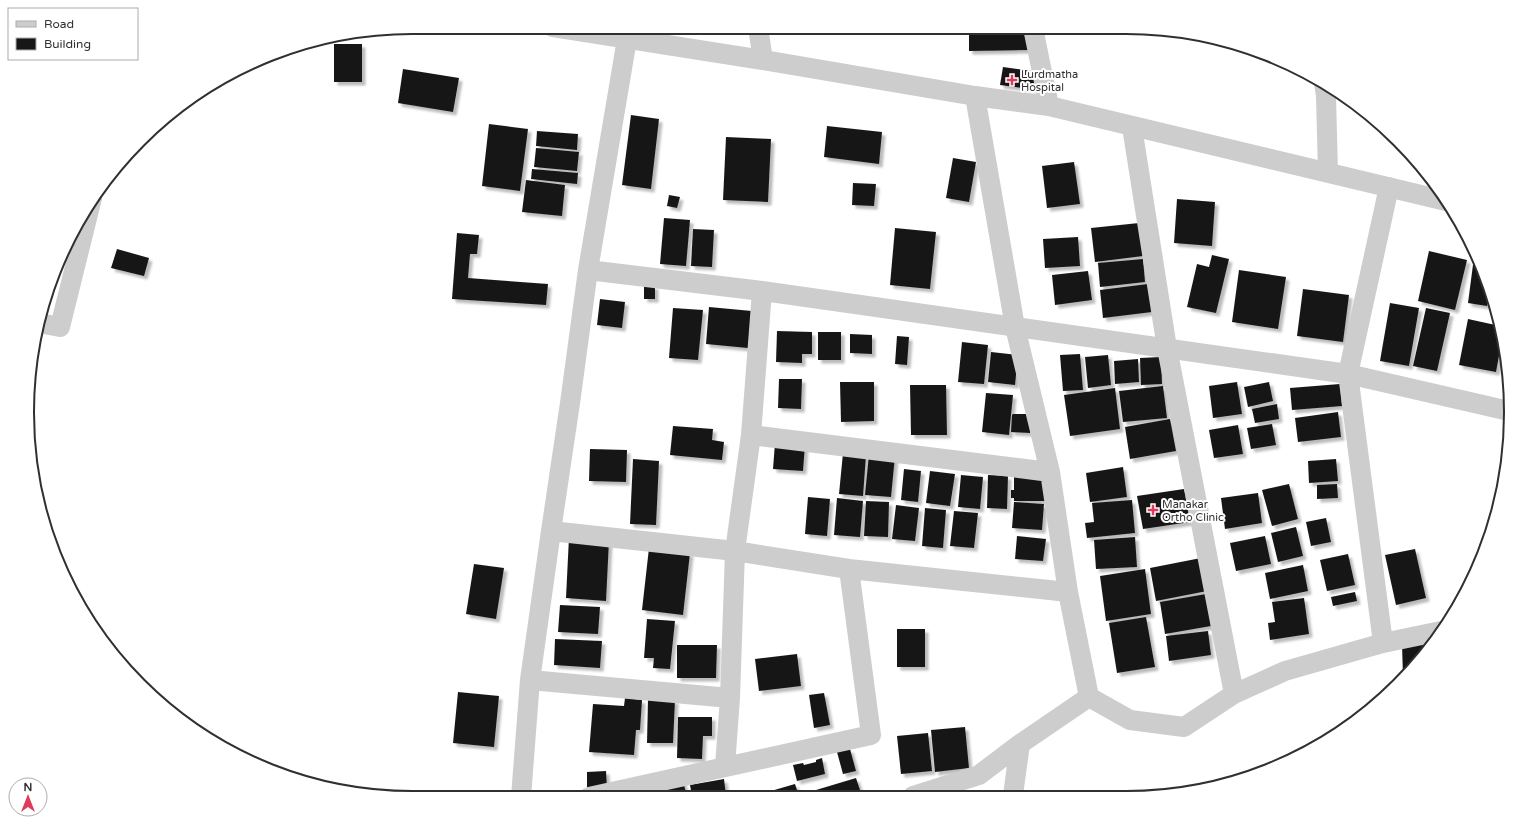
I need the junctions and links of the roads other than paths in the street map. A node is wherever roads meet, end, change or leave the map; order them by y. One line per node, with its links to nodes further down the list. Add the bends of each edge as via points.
1 (593, 34): 4 (street)
2 (759, 34): 5 (street)
3 (1034, 34): 8 (street)
4 (627, 40): 5 (street); 14 (street)
5 (762, 60): 7 (street)
6 (1325, 91): 10 (street)
7 (975, 96): 8 (street); 17 (street)
8 (1049, 106): 9 (street)
9 (1132, 127): 10 (street); 18 (street)
10 (1328, 173): 11 (street)
11 (1389, 187): 12 (street); 19 (street)
12 (1438, 199)
13 (86, 221): 16 (street, via 60,328)
14 (588, 270): 15 (street); 23 (street)
15 (762, 291): 17 (street); 21 (street)
16 (45, 324)
17 (1015, 327): 18 (street); 22 (street)
18 (1167, 348): 19 (street); 30 (street)
19 (1348, 374): 20 (street); 28 (street)
20 (1504, 410)
21 (751, 435): 22 (street); 24 (street)
22 (1050, 472): 26 (street)
23 (551, 530): 24 (street); 29 (street)
24 (735, 551): 25 (street); 32 (street)
25 (849, 569): 26 (street); 34 (street, via 871,734)
26 (1068, 592): 31 (street)
27 (1433, 633): 28 (street)
28 (1383, 643): 30 (street, via 1285,671)
29 (530, 680): 32 (street); 35 (street)
30 (1234, 694): 31 (street, via 1184,727 1130,720)
31 (1089, 697): 33 (street)
32 (730, 698): 34 (street)
33 (1020, 744): 37 (street, via 979,775); 38 (street)
34 (725, 766): 36 (street)
35 (522, 791)
36 (615, 791)
37 (929, 791)
38 (1014, 791)

